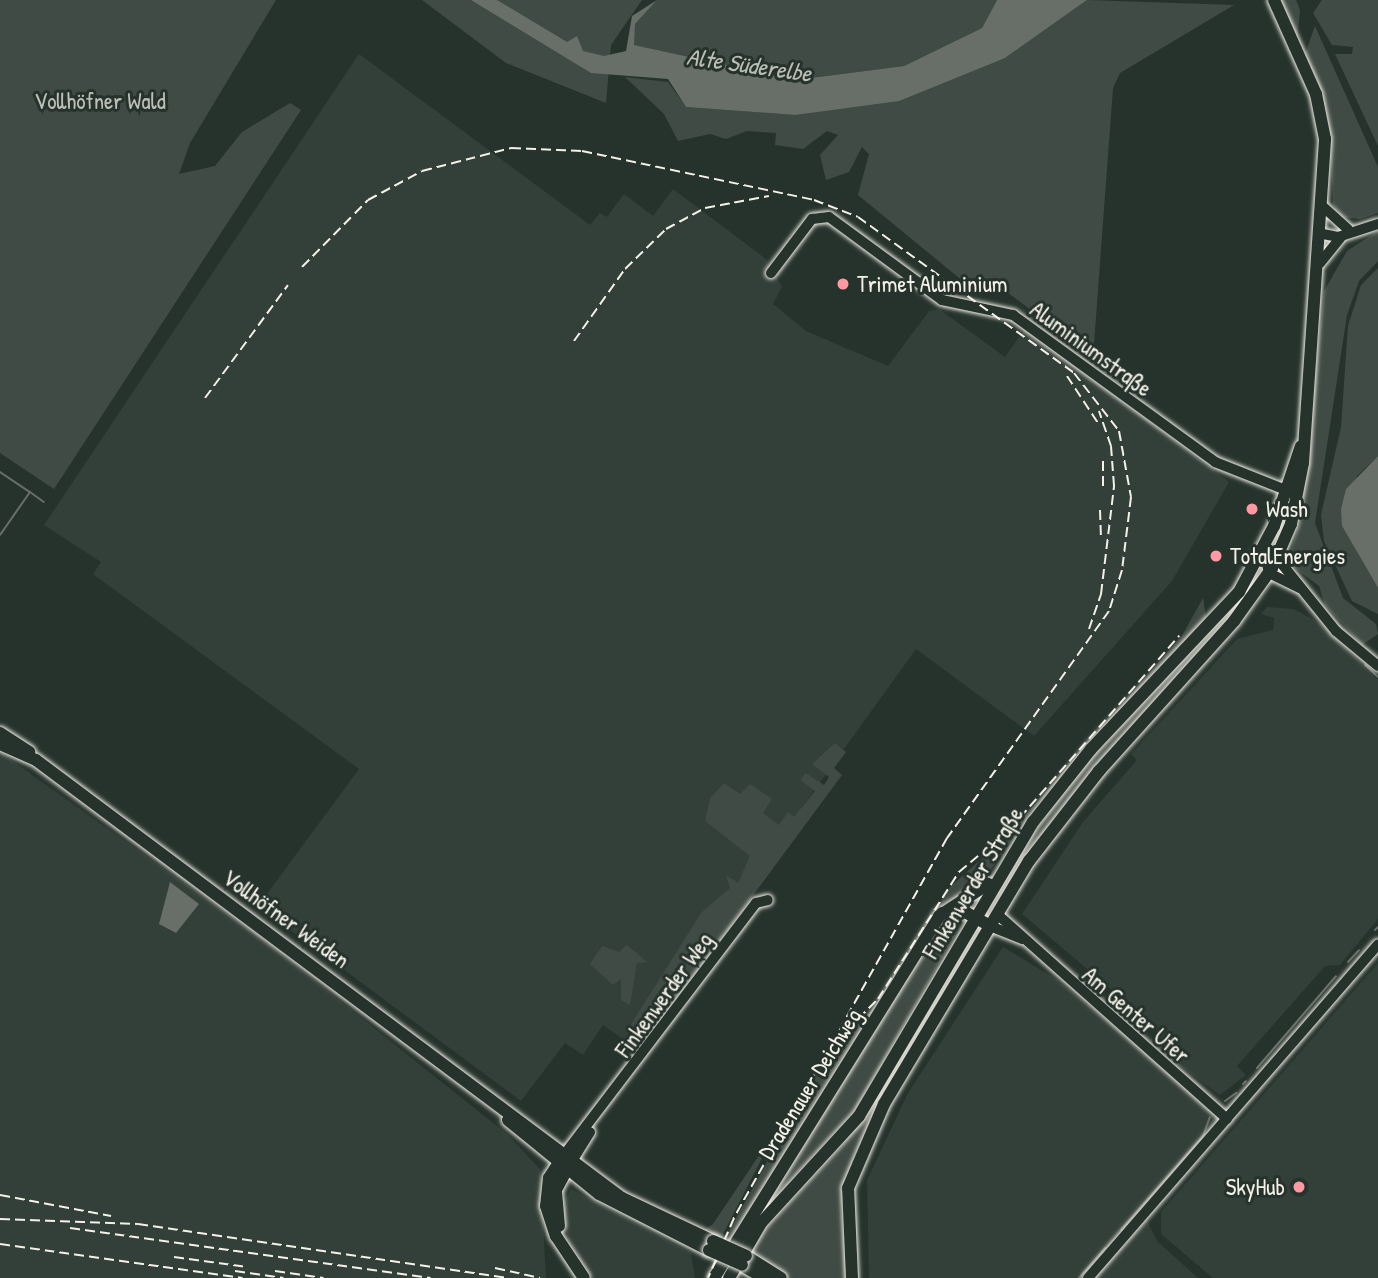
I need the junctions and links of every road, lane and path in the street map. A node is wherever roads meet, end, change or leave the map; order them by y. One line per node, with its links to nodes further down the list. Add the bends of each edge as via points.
1 (1274, 0): 2 (main road, via 1321,111)
2 (1320, 204): 4 (street); 5 (main road)
3 (1378, 224): 4 (street)
4 (1348, 232): 5 (street); 6 (street)
5 (1318, 233): 6 (main road, Finkenwerder Straße); 8 (main road, Finkenwerder Straße)
6 (1320, 263): 8 (main road, Finkenwerder Straße)
7 (771, 273): 10 (street, Aluminiumstraße, via 810,221 828,216 942,300 1013,315 1215,462)
8 (1314, 290): 9 (main road, Finkenwerder Straße)
9 (1301, 446): 10 (main road, Finkenwerder Straße); 11 (main road, Finkenwerder Straße)
10 (1285, 490): 11 (street, Aluminiumstraße); 12 (main road, Finkenwerder Straße)
11 (1299, 494): 13 (main road, Finkenwerder Straße)
12 (1264, 550): 14 (street); 20 (main road, Finkenwerder Straße, via 1239,592 1083,759)
13 (1277, 558): 14 (main road, Finkenwerder Straße); 15 (street)
14 (1269, 573): 15 (street); 25 (main road, Finkenwerder Straße, via 1196,667 1063,815)
15 (1300, 588): 16 (street, via 1336,632)
16 (1378, 667)
17 (0, 733): 19 (main road, Vollhöfner Weiden)
18 (0, 744): 19 (main road, Vollhöfner Weiden)
19 (36, 760): 32 (main road, Vollhöfner Weiden)
20 (994, 880): 21 (main road, Dradenauer Deichweg); 23 (main road, Finkenwerder Straße)
21 (966, 899): 23 (main road); 24 (main road, Dradenauer Deichweg)
22 (768, 900): 32 (street, Finkenwerder Weg, via 756,903)
23 (981, 904): 25 (main road); 26 (main road, Finkenwerder Straße)
24 (942, 913): 26 (main road); 28 (main road, via 960,922); 35 (main road, Dradenauer Deichweg)
25 (997, 914): 27 (main road, Finkenwerder Straße); 29 (street, Am Genter Ufer)
26 (974, 916): 27 (main road); 28 (main road, Finkenwerder Straße)
27 (990, 926): 29 (street, Am Genter Ufer); 39 (main road, Finkenwerder Straße, via 857,1158 845,1219)
28 (962, 936): 36 (main road, Finkenwerder Straße, via 859,1116 761,1223)
29 (1022, 939): 31 (street, Am Genter Ufer)
30 (1378, 944): 31 (street)
31 (1227, 1119): 40 (street)
32 (565, 1162): 33 (main road, Vollhöfner Weiden, bridge, via 627,1202); 34 (main road, via 547,1206 561,1242)
33 (744, 1261): 37 (main road, Vollhöfner Weiden); 38 (main road, Vollhöfner Weiden)
34 (584, 1278)
35 (715, 1278)
36 (729, 1278)
37 (764, 1278)
38 (782, 1278)
39 (852, 1278)
40 (1088, 1278)

